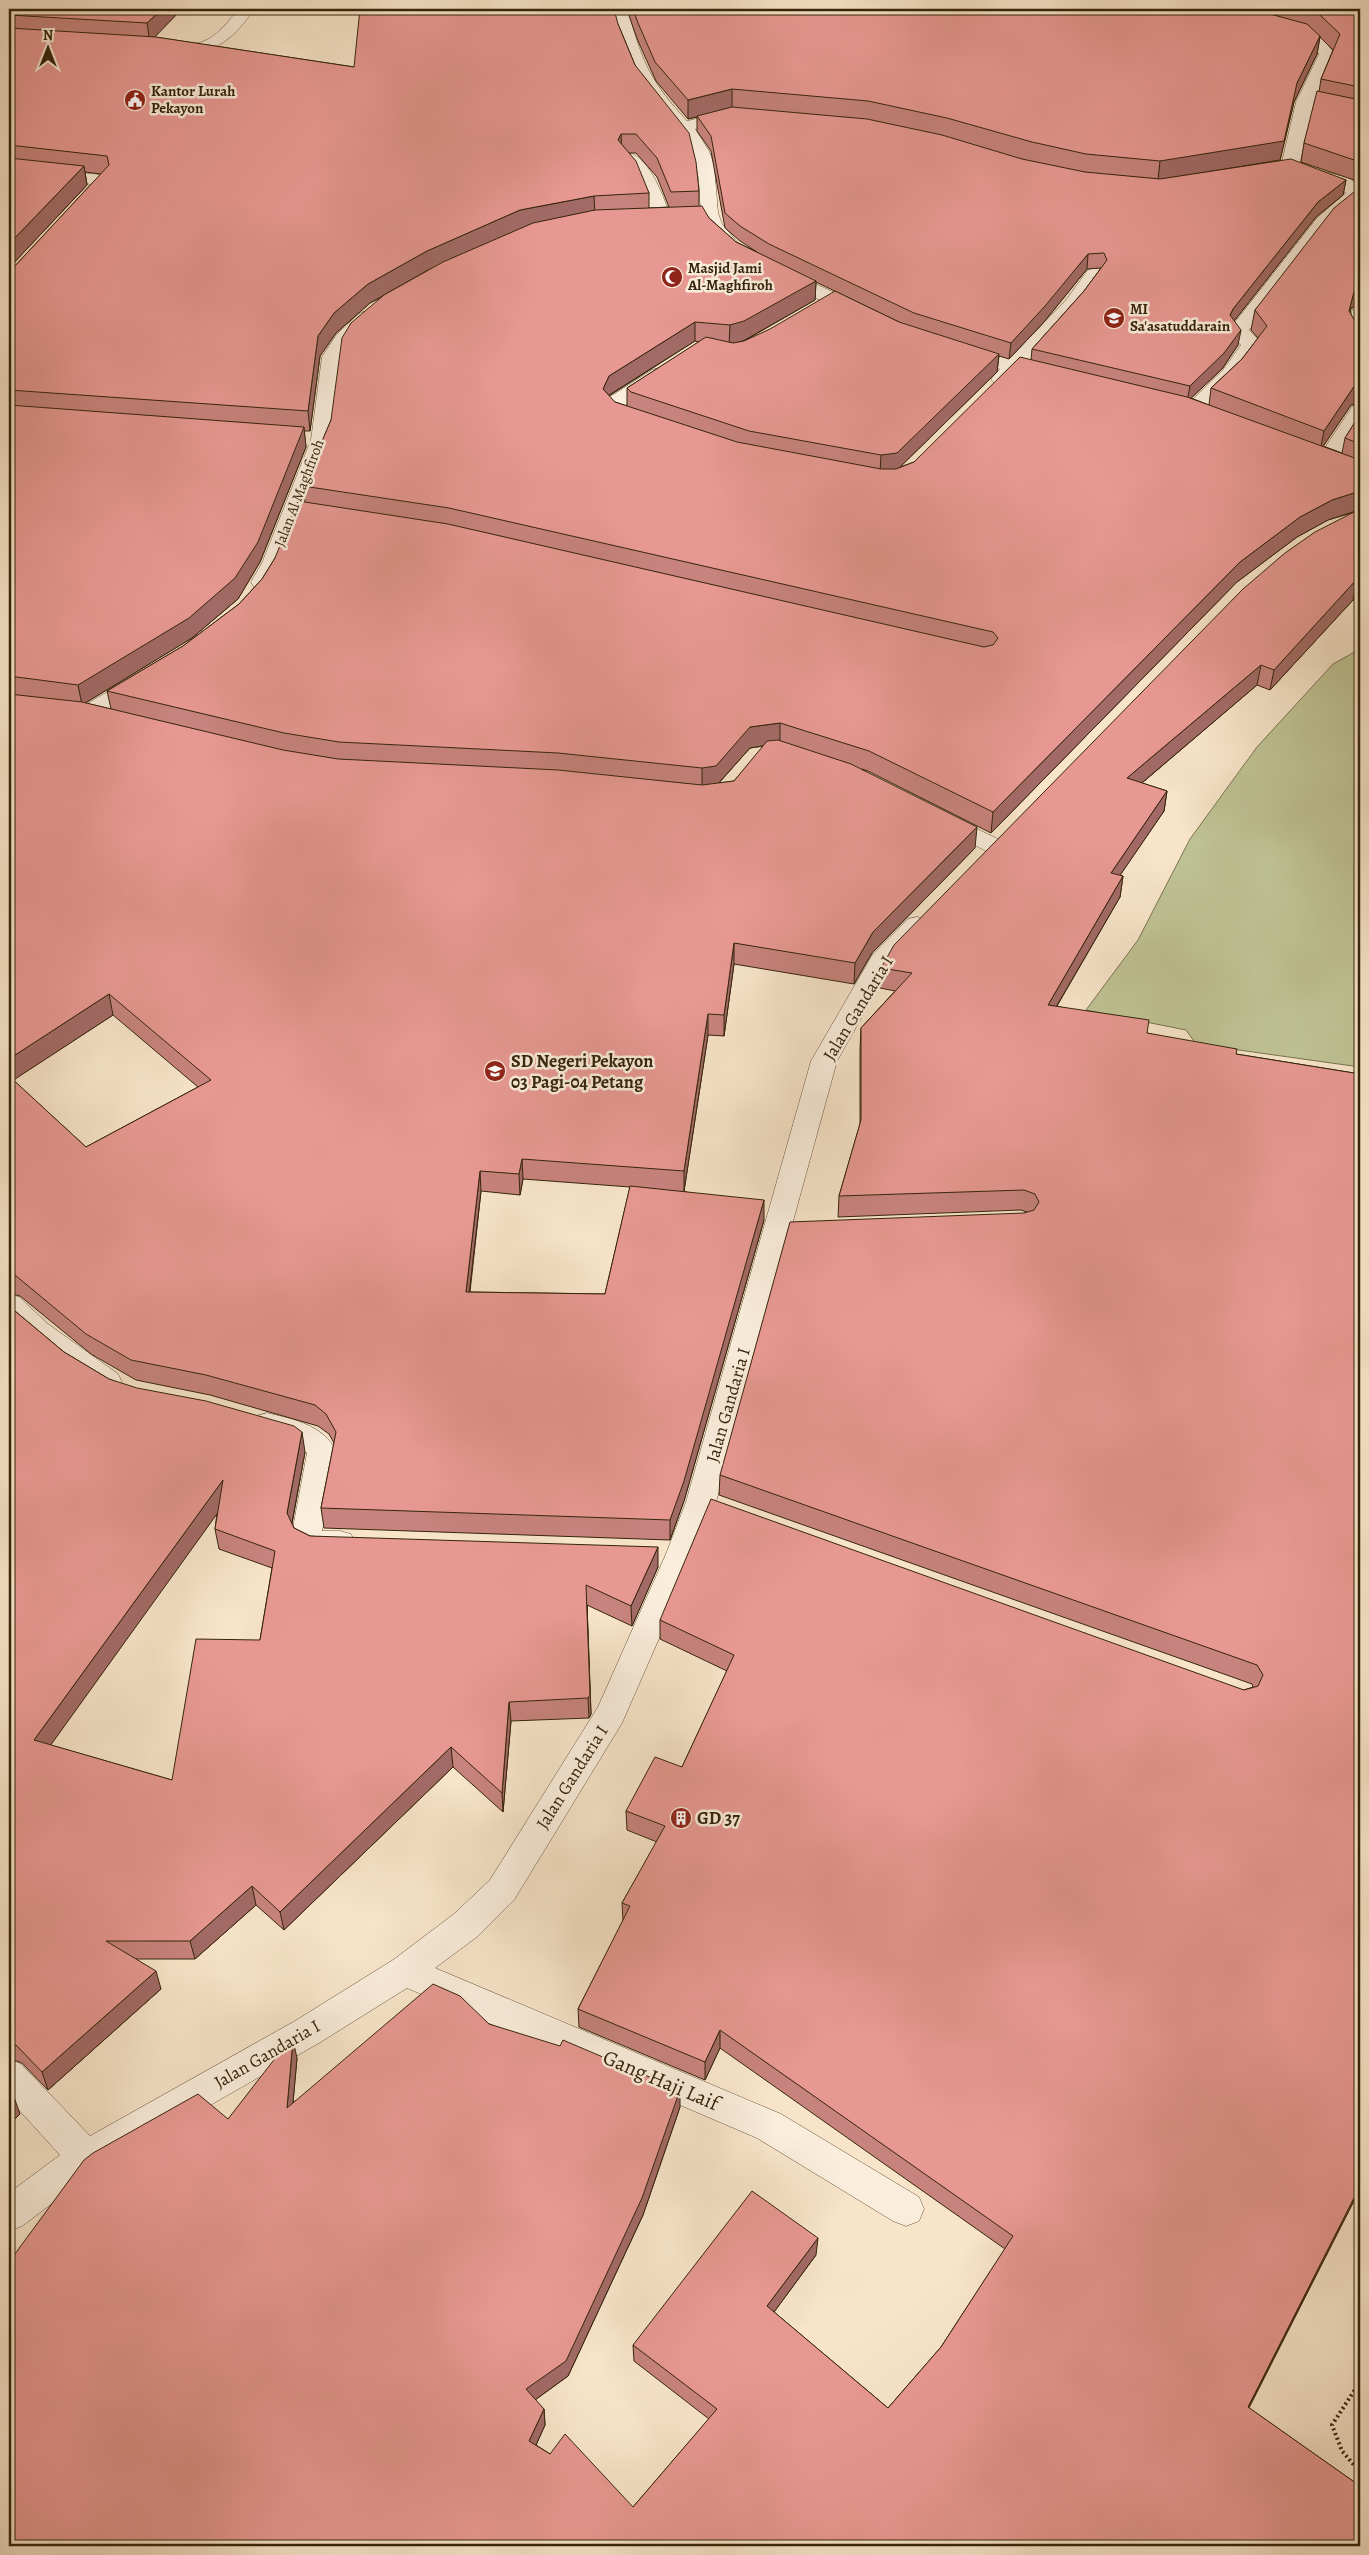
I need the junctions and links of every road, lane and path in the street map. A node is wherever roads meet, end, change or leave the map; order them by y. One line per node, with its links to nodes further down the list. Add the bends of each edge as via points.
1 (246, 9): 4 (street, via 228,34 204,48)
2 (617, 12): 8 (street, via 646,83)
3 (1274, 27): 5 (street, via 1313,37 1327,54)
4 (155, 49)
5 (1305, 102): 6 (street); 27 (street, via 1282,167 1346,184 1356,194 1323,222 1239,330 1252,344 1230,374)
6 (1323, 106)
7 (755, 116): 8 (street, via 732,115)
8 (684, 127): 12 (street, via 700,151 704,165)
9 (629, 158): 12 (street)
10 (9, 170): 11 (street, via 102,180)
11 (69, 217)
12 (678, 218): 13 (street, via 715,231)
13 (747, 256)
14 (769, 268): 18 (street, via 826,304)
15 (1095, 274): 22 (street, via 1073,304)
16 (386, 304): 31 (street, Jalan Al Maghfiroh, via 344,338 332,357 312,439 300,514)
17 (1360, 312): 19 (street, via 1357,331)
18 (879, 321)
19 (1360, 336)
20 (950, 348): 22 (street)
21 (672, 366): 29 (street, via 616,401 615,405 623,416)
22 (1012, 368): 23 (street); 24 (street)
23 (1069, 381)
24 (985, 395)
25 (1173, 406): 27 (street)
26 (1360, 410): 30 (street)
27 (1192, 411): 28 (street)
28 (1210, 418)
29 (661, 428)
30 (1325, 461)
31 (252, 597)
32 (160, 671): 33 (street, via 76,713)
33 (112, 720)
34 (920, 808): 35 (street, via 985,855)
35 (1015, 824)
36 (938, 904): 42 (street, Jalan Gandaria I, via 882,960 824,1061 789,1230 714,1507)
37 (9, 1304): 38 (street, via 38,1331 106,1381)
38 (133, 1393)
39 (242, 1418): 40 (street, via 306,1435 317,1443 322,1452 308,1538 314,1542)
40 (364, 1544)
41 (652, 1553): 42 (street)
42 (682, 1554): 43 (street, Jalan Gandaria I, via 611,1714 502,1890 466,1925)
43 (405, 1971): 45 (street, Jalan Gandaria I, via 307,2032); 46 (street, Gang Haji Laif, via 769,2126)
44 (9, 2076): 45 (street)
45 (86, 2156): 47 (street, Jalan Gandaria I)
46 (906, 2209)
47 (9, 2214)
48 (1360, 2382): 49 (path, via 1332,2425 1335,2438 1352,2467)
49 (1360, 2472)

